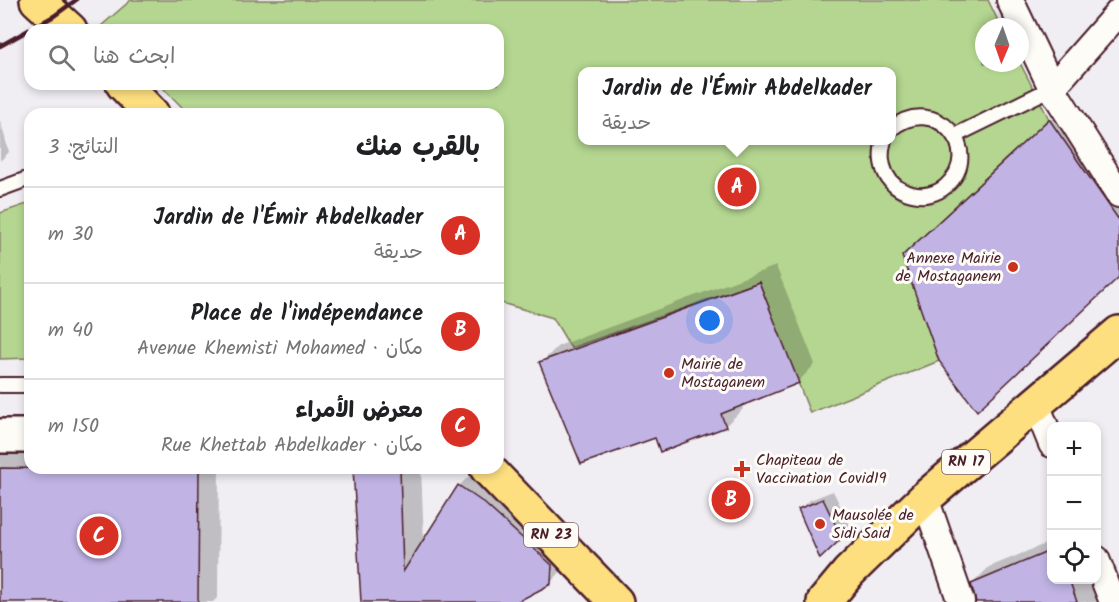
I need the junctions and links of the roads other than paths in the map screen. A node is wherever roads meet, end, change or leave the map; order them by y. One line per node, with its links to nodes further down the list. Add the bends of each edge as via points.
1 (37, 0): 4 (main road)
2 (1010, 0): 5 (street)
3 (1119, 12): 5 (street)
4 (63, 24)
5 (1053, 88): 9 (lane); 13 (street)
6 (129, 90): 7 (main road)
7 (146, 108)
8 (896, 126): 9 (lane, via 924,117 947,126)
9 (954, 136): 10 (lane, via 960,160 954,177 929,195 905,193 886,177)
10 (883, 145)
11 (24, 180): 12 (lane)
12 (0, 189)
13 (1119, 194)
14 (1119, 333): 17 (main road, RN 17)
15 (0, 385): 16 (lane)
16 (24, 385)
17 (1035, 402): 18 (street); 22 (main road, RN 17)
18 (1047, 432)
19 (0, 436): 20 (main road)
20 (24, 436)
21 (492, 474): 24 (main road, RN 23)
22 (925, 498): 25 (main road, RN 17); 26 (street)
23 (1101, 572): 27 (street)
24 (606, 598)
25 (824, 602)
26 (961, 602)
27 (1113, 602)

